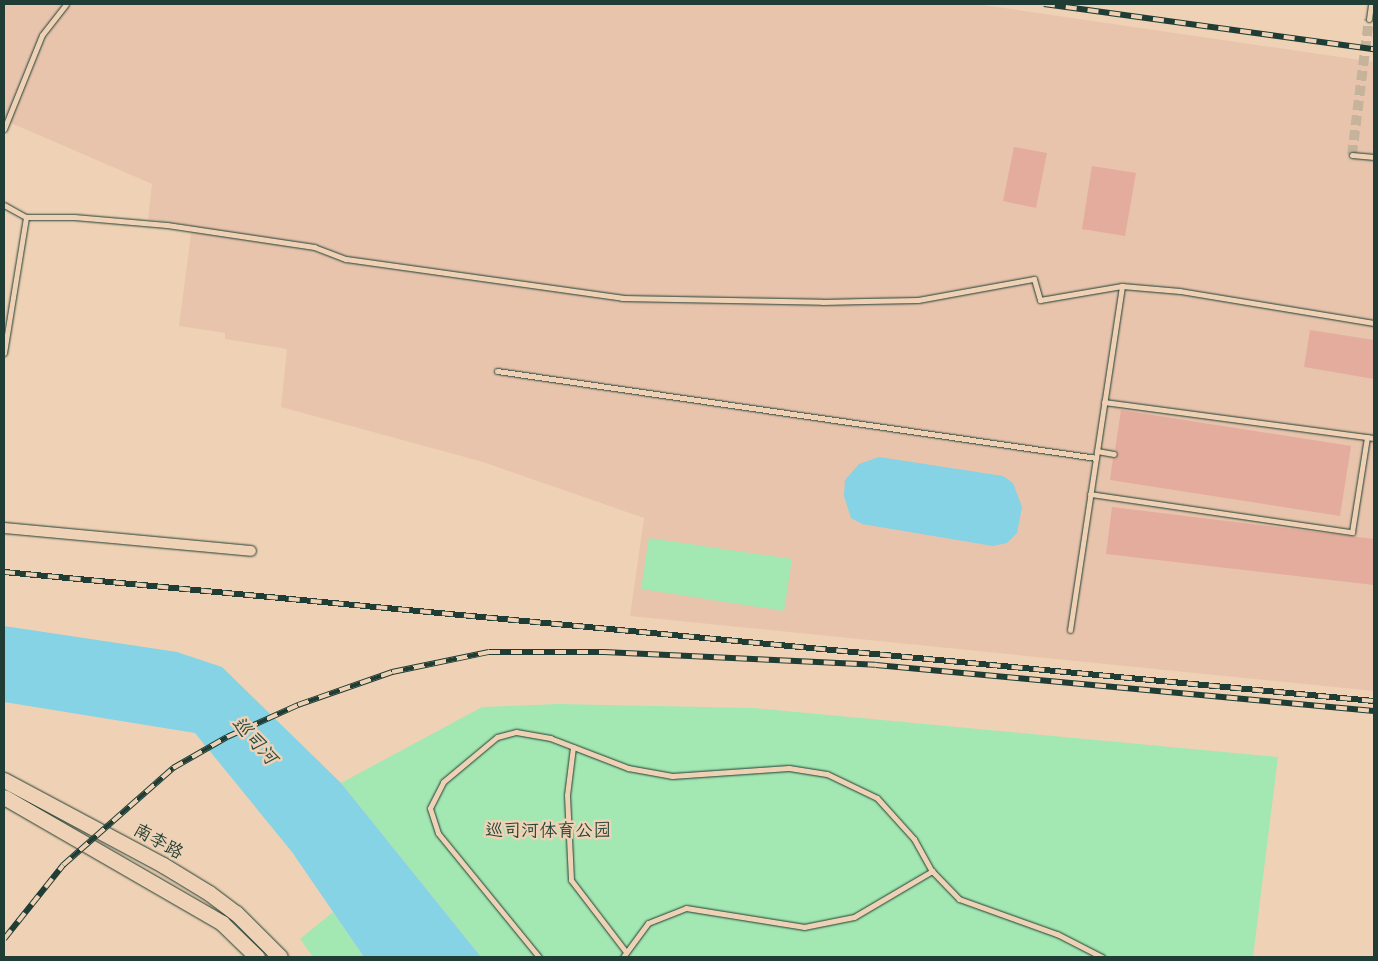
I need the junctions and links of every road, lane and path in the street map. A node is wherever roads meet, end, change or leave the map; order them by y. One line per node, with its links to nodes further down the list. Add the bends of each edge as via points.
1 (66, 4): 4 (lane, via 42,35)
2 (1371, 4): 3 (lane)
3 (1369, 20)
4 (4, 129)
5 (1352, 155): 6 (lane)
6 (1374, 157)
7 (4, 206): 8 (lane)
8 (26, 218): 9 (lane, via 74,217 167,225 314,247 346,259 622,298 822,302 918,300 1034,279 1040,300); 11 (lane)
9 (1122, 286): 10 (lane, via 1180,291); 13 (lane)
10 (1374, 323)
11 (4, 352)
12 (497, 370): 18 (lane)
13 (1104, 402): 14 (lane); 16 (lane)
14 (1367, 437): 15 (lane); 19 (lane, via 1352,532)
15 (1374, 438)
16 (1097, 451): 17 (lane); 18 (lane)
17 (1114, 454)
18 (1096, 458): 19 (lane)
19 (1090, 494): 22 (lane)
20 (4, 528): 21 (street)
21 (251, 551)
22 (1070, 630)
23 (574, 747): 26 (lane, via 628,768 672,776 789,768 827,774 878,798 914,839); 27 (lane, via 567,795 571,880); 30 (lane, via 550,738 516,732 497,737 443,782 430,808 438,833)
24 (4, 780): 29 (main road, 南李路, via 209,893 236,913)
25 (4, 797): 28 (main road, 南李路, via 222,923)
26 (932, 871): 27 (lane, via 854,917 804,927 686,908 648,923); 31 (lane, via 959,899 1056,934)
27 (625, 954)
28 (257, 957)
29 (280, 957)
30 (539, 957)
31 (1102, 957)

